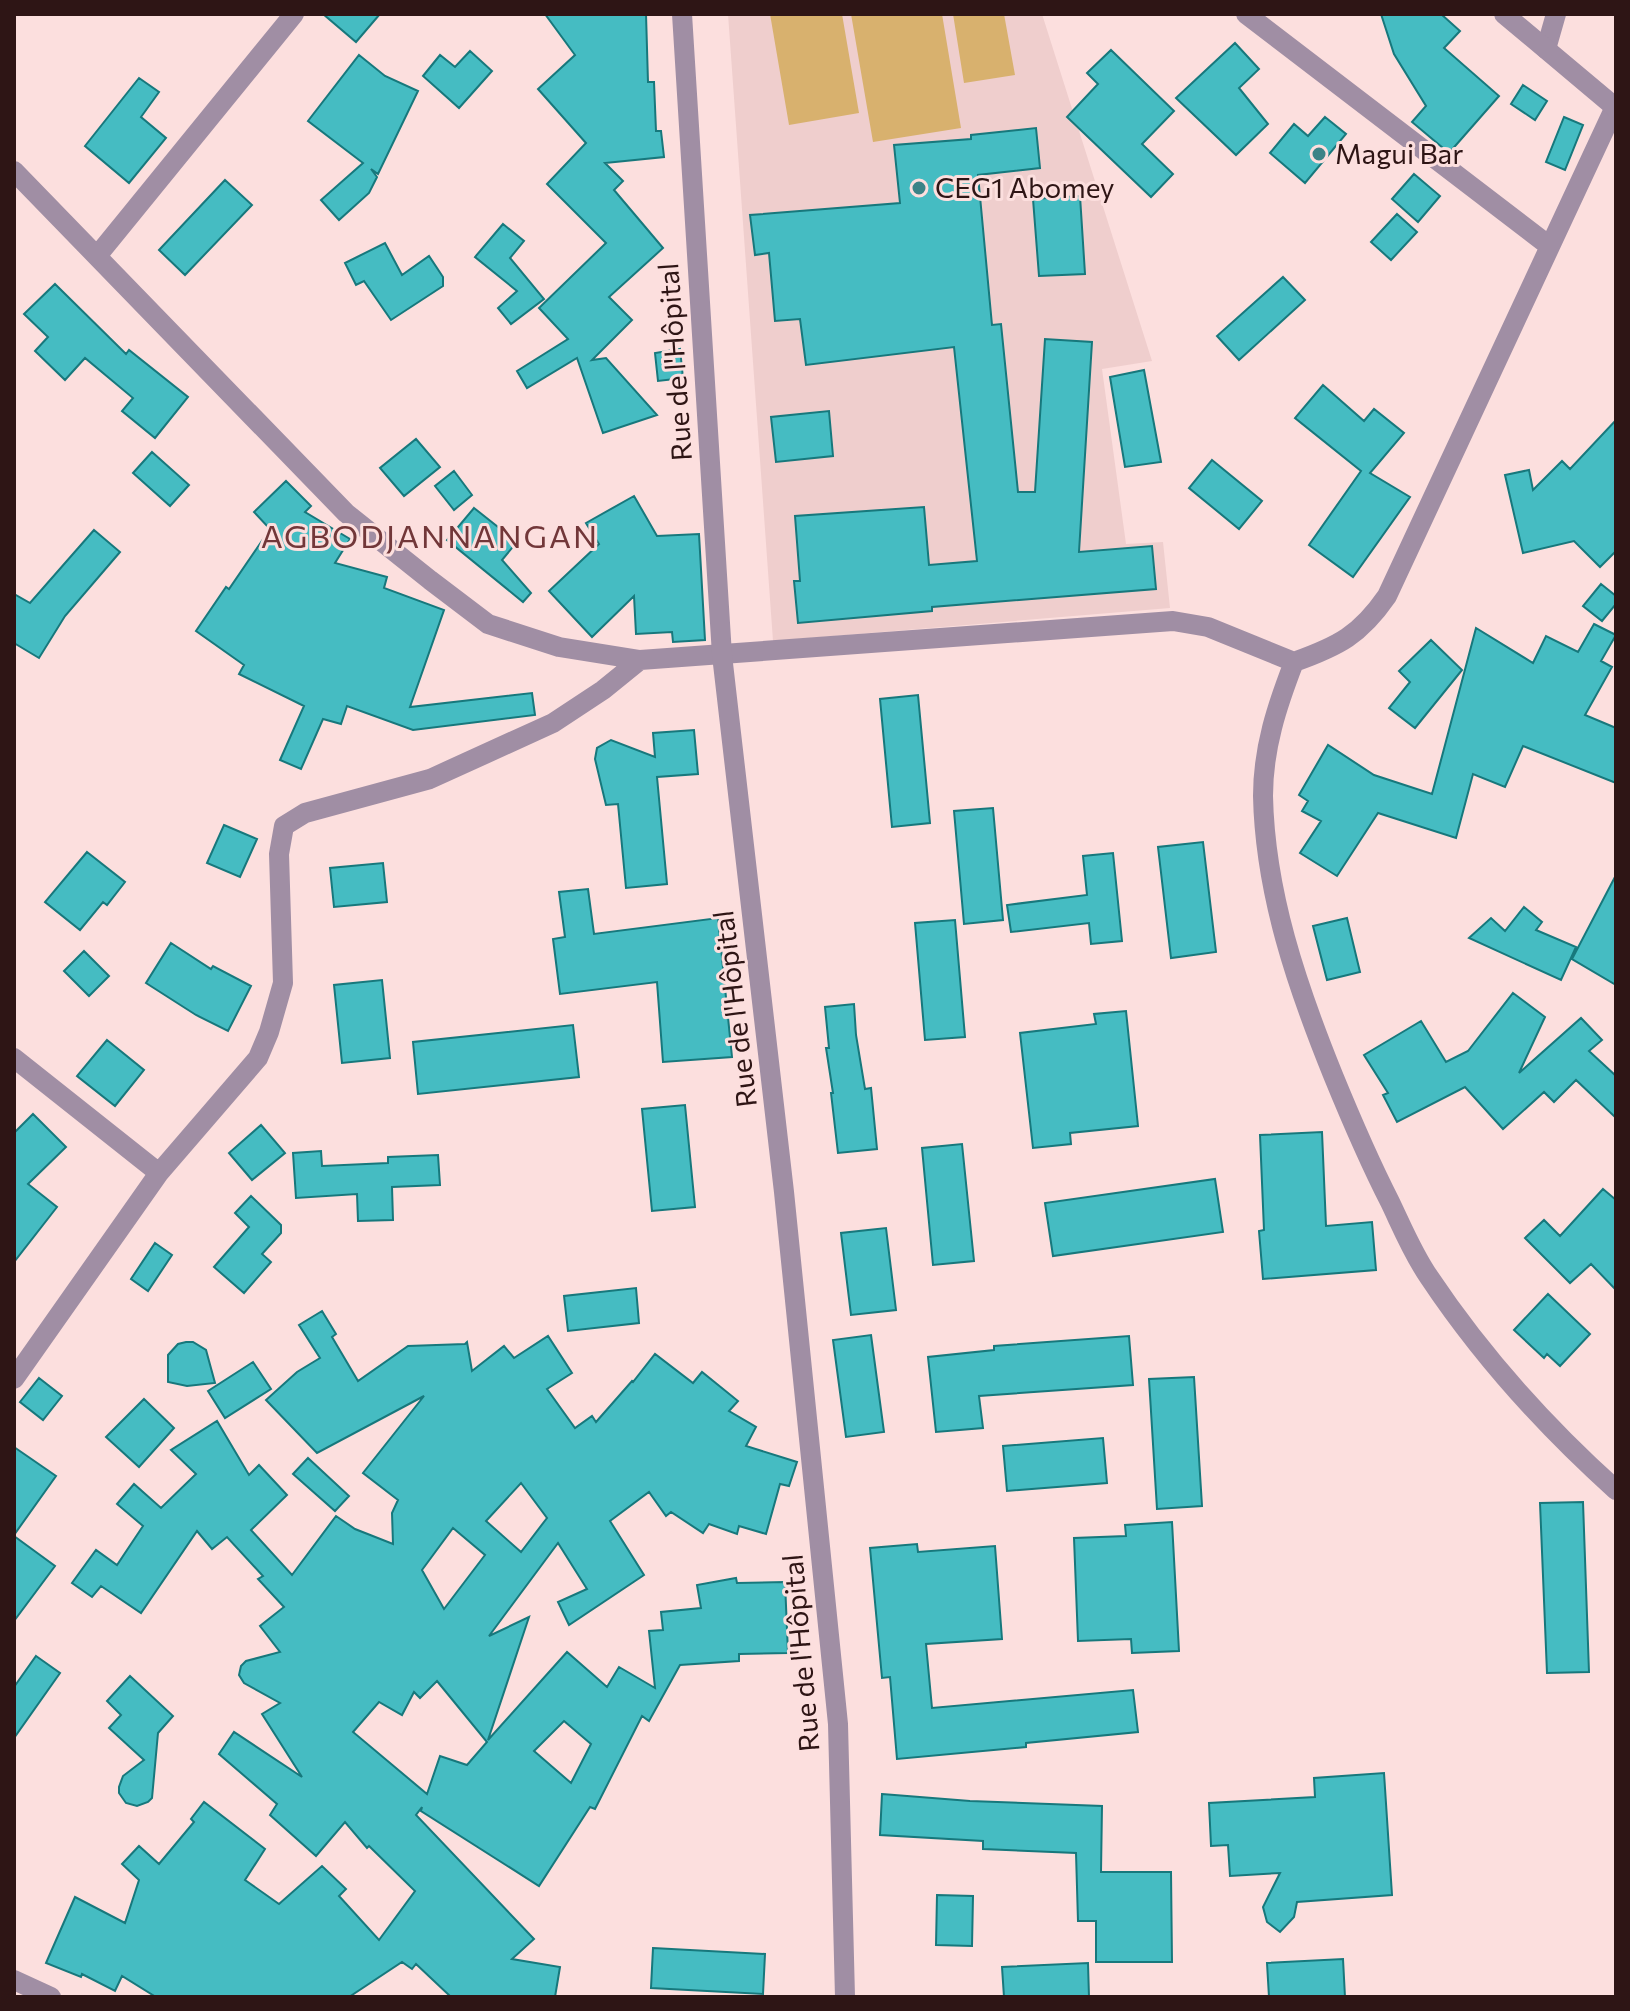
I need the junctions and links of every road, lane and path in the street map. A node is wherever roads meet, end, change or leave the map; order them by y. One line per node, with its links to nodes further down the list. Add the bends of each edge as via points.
1 (294, 14): 10 (street)
2 (682, 14): 11 (street, Rue de l'Hôpital)
3 (1246, 14): 9 (street)
4 (1504, 14): 6 (street)
5 (1556, 14): 6 (street)
6 (1546, 49): 7 (street)
7 (1615, 108): 9 (street)
8 (14, 171): 10 (street)
9 (1548, 245): 13 (street, via 1387,596 1353,634)
10 (97, 256): 12 (street, via 346,513 488,624 559,647)
11 (722, 655): 12 (street); 13 (street, via 1173,621 1208,627); 20 (street, Rue de l'Hôpital, via 837,1708)
12 (640, 660): 15 (street, via 553,723 430,779 305,813 284,826 279,854 283,983 269,1032 240,1082)
13 (1294, 662): 17 (street, via 1268,740 1263,794 1268,863 1287,949 1311,1020 1366,1156 1427,1276 1500,1372)
14 (14, 1058): 15 (street)
15 (159, 1173): 16 (street)
16 (14, 1379)
17 (1616, 1490)
18 (14, 1980): 19 (street)
19 (51, 1997)
20 (845, 1997)

